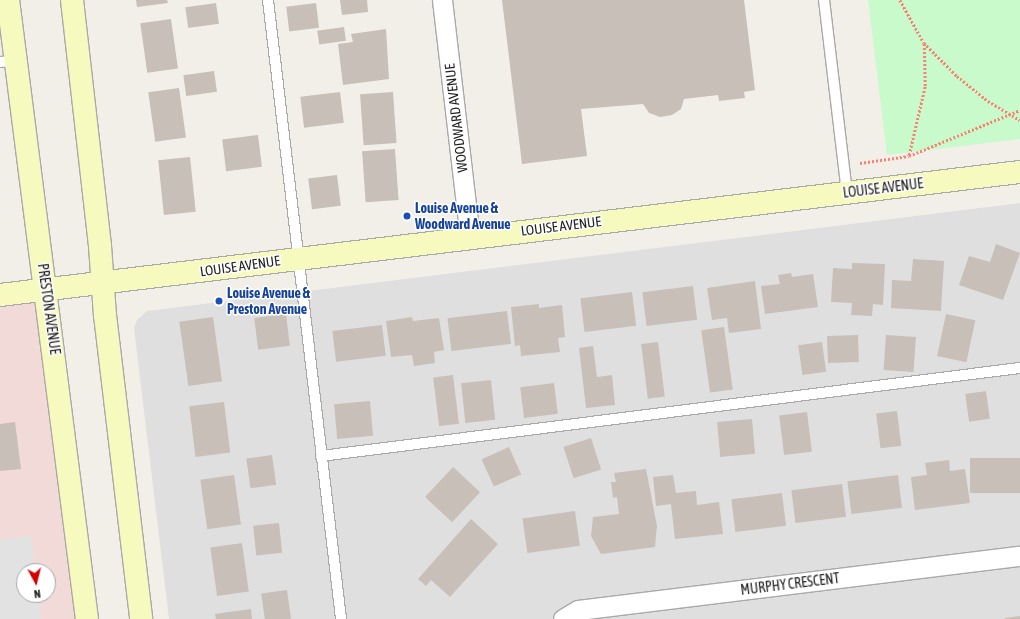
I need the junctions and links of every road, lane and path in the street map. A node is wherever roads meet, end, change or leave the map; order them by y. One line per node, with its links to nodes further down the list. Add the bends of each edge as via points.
1 (8, 0): 8 (main road, PRESTON AVENUE)
2 (72, 0): 18 (main road)
3 (268, 0): 17 (lane)
4 (442, 0): 16 (street, WOODWARD AVENUE)
5 (824, 0): 13 (lane)
6 (900, 0): 7 (path)
7 (924, 43): 10 (path, via 957,76 988,101); 12 (path, via 925,86)
8 (8, 62): 19 (main road, PRESTON AVENUE)
9 (1020, 110): 10 (path)
10 (1011, 115): 11 (path); 12 (path)
11 (1020, 120)
12 (909, 156): 13 (path)
13 (844, 165): 15 (lane)
14 (1020, 172): 15 (main road, LOUISE AVENUE)
15 (847, 193): 16 (main road, LOUISE AVENUE)
16 (470, 237): 17 (main road, LOUISE AVENUE)
17 (297, 259): 18 (main road, LOUISE AVENUE); 22 (lane)
18 (102, 283): 19 (main road, LOUISE AVENUE); 25 (main road)
19 (46, 290): 20 (main road, LOUISE AVENUE); 24 (main road, PRESTON AVENUE)
20 (0, 296)
21 (1020, 368): 22 (lane)
22 (321, 456): 26 (lane)
23 (1020, 556): 27 (street, MURPHY CRESCENT, via 578,610)
24 (87, 619)
25 (141, 619)
26 (341, 619)
27 (564, 619)

